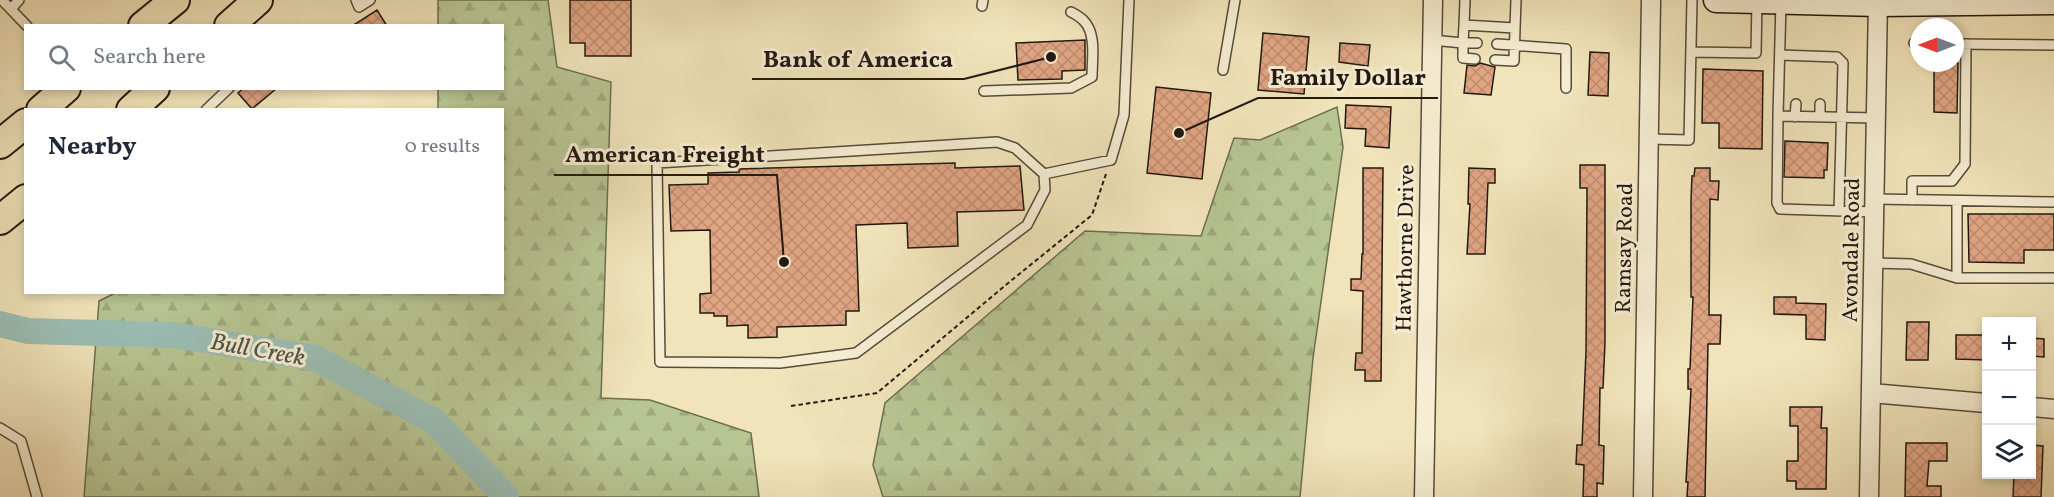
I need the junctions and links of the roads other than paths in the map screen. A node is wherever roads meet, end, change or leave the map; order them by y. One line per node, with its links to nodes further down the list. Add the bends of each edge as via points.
1 (2, 0): 17 (lane)
2 (19, 0): 17 (lane)
3 (175, 0): 20 (highway)
4 (356, 0): 5 (lane, via 359,7)
5 (370, 0)
6 (1129, 0): 57 (lane, via 1124,115 1111,160)
7 (1235, 0): 38 (lane)
8 (1433, 0): 23 (street, Hawthorne Drive)
9 (1465, 0): 21 (lane)
10 (1516, 0): 22 (lane)
11 (1651, 0): 55 (street, Ramsay Road)
12 (1692, 0): 30 (lane)
13 (1716, 0): 14 (main road)
14 (1777, 1): 16 (main road); 30 (lane, via 1756,53); 31 (lane)
15 (2047, 1): 16 (main road)
16 (1878, 2): 53 (street, Avondale Road)
17 (11, 9): 19 (lane)
18 (1071, 12): 43 (lane, via 1084,20 1092,36 1092,77 1071,88)
19 (25, 24)
20 (145, 24)
21 (1464, 25): 22 (lane); 24 (lane)
22 (1515, 28): 28 (lane)
23 (1432, 40): 24 (lane); 74 (street, Hawthorne Drive)
24 (1463, 43): 25 (lane); 34 (lane, via 1463,58)
25 (1477, 43)
26 (1497, 44): 28 (lane)
27 (1966, 44): 29 (lane); 58 (lane, via 1965,164 1952,181 1912,181)
28 (1515, 45): 35 (lane, via 1514,61); 39 (lane, via 1566,49)
29 (2054, 45)
30 (1691, 52): 55 (lane, via 1689,140)
31 (1780, 55): 32 (lane); 49 (lane)
32 (1797, 56): 33 (lane); 36 (lane)
33 (1821, 56): 37 (lane); 52 (lane, via 1837,57 1843,63)
34 (1475, 59)
35 (1495, 60)
36 (1797, 67)
37 (1821, 68)
38 (1223, 70)
39 (1566, 88)
40 (64, 90): 46 (highway)
41 (153, 90): 47 (highway)
42 (224, 90): 48 (lane)
43 (984, 91)
44 (1796, 104): 50 (lane)
45 (1820, 104): 51 (lane)
46 (43, 108)
47 (132, 108)
48 (208, 108)
49 (1778, 116): 50 (lane); 63 (lane, via 1778,206)
50 (1795, 117): 51 (lane)
51 (1820, 117): 52 (lane)
52 (1842, 117): 53 (lane); 63 (lane)
53 (1876, 118): 62 (street, Avondale Road)
54 (24, 125): 56 (highway)
55 (1649, 139): 75 (street, Ramsay Road)
56 (0, 144)
57 (1044, 174): 57 (lane, via 1016,148 997,142 657,163 660,362 780,363 856,353 1028,225 1045,190)
58 (1912, 200): 60 (lane); 62 (lane)
59 (24, 201): 64 (highway)
60 (1957, 201): 61 (lane); 66 (lane)
61 (2054, 202)
62 (1875, 206): 63 (lane); 65 (street, Avondale Road)
63 (1839, 211)
64 (0, 220)
65 (1874, 263): 66 (lane, via 1911,264); 68 (street, Avondale Road)
66 (1957, 278): 67 (lane)
67 (2054, 278)
68 (1871, 393): 69 (street); 76 (street, Avondale Road)
69 (1982, 403)
70 (2036, 407): 71 (street)
71 (2054, 409)
72 (0, 428): 73 (lane, via 21,441)
73 (37, 497)
74 (1424, 497)
75 (1643, 497)
76 (1869, 497)

